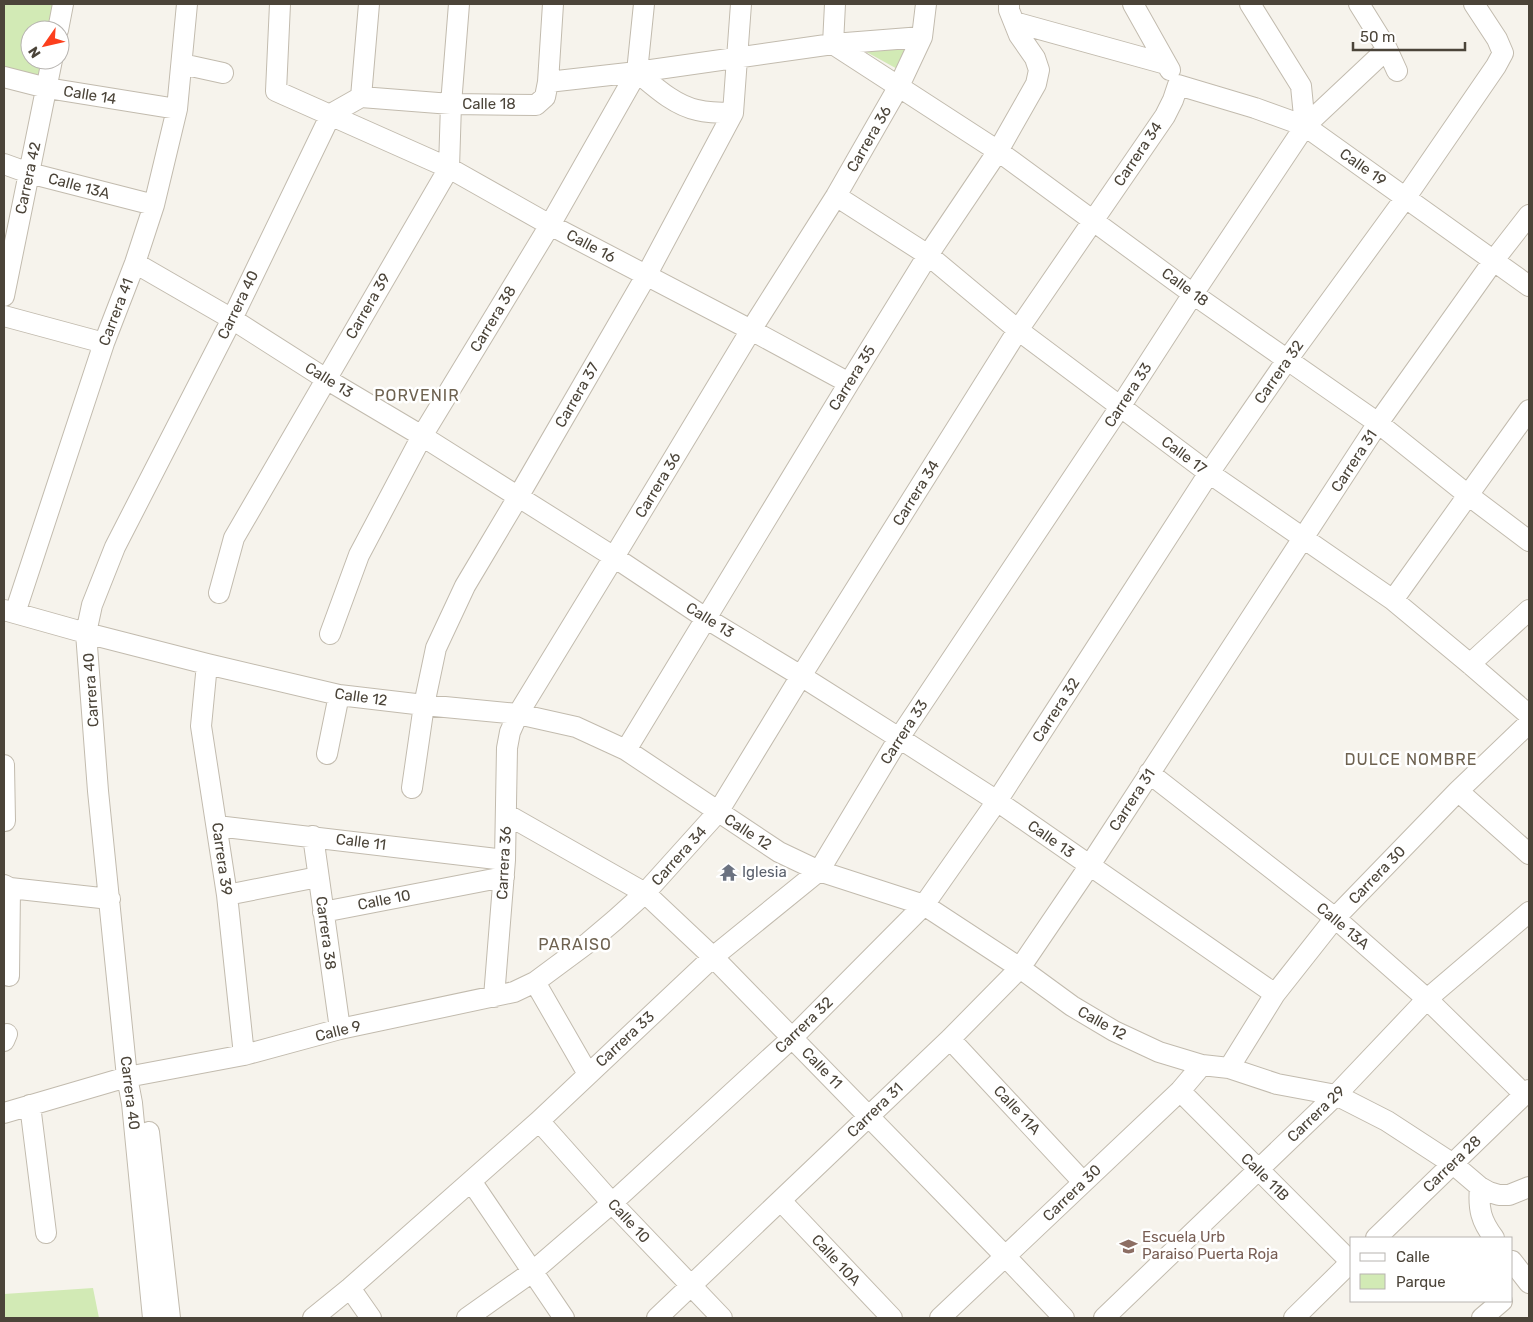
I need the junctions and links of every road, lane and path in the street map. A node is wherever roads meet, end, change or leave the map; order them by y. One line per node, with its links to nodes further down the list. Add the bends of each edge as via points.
1 (62, 4): 16 (street)
2 (187, 4): 21 (street, Carrera 41)
3 (280, 4): 36 (street, Calle 16, via 276,91)
4 (369, 4): 32 (street)
5 (459, 4): 33 (street, Carrera 39)
6 (553, 4): 28 (street)
7 (644, 4): 25 (street, Carrera 38)
8 (741, 4): 20 (street, Carrera 37)
9 (835, 4): 18 (street)
10 (926, 4): 17 (street, Carrera 36)
11 (1133, 4): 22 (street)
12 (1250, 4): 37 (street, via 1301,86)
13 (1359, 4): 19 (street)
14 (1474, 4): 43 (street, Carrera 32, via 1503,53)
15 (1011, 13): 22 (street); 38 (street, Carrera 35, via 1019,35 1039,70 1036,84)
16 (60, 20)
17 (922, 37): 18 (street); 30 (street, Carrera 36)
18 (833, 44): 20 (street); 30 (street, Calle 18)
19 (1387, 49): 24 (street); 37 (street, Carrera 33)
20 (737, 58): 25 (street); 35 (street, Carrera 37)
21 (182, 64): 26 (street); 34 (street, Carrera 41)
22 (1166, 64): 29 (street)
23 (50, 70): 31 (street, Carrera 42)
24 (1397, 71)
25 (638, 72): 28 (street); 35 (street, via 683,105 712,113); 47 (street, Carrera 38)
26 (224, 74)
27 (4, 77): 31 (street, Calle 14)
28 (548, 82): 33 (street, Calle 18, via 545,97 536,105)
29 (1178, 85): 37 (street, Calle 19); 46 (street, Carrera 34, via 1165,116)
30 (899, 86): 38 (street, Calle 18); 42 (street, Carrera 36)
31 (47, 88): 34 (street, Calle 14); 41 (street, Carrera 42)
32 (361, 97): 33 (street, Calle 18); 36 (street)
33 (451, 104): 40 (street, Carrera 39)
34 (177, 109): 44 (street, Carrera 41)
35 (733, 113): 51 (street, Carrera 37)
36 (331, 114): 40 (street, Calle 16); 56 (street, Carrera 40)
37 (1305, 126): 43 (street, Calle 19); 53 (street, Carrera 33)
38 (998, 151): 46 (street, Calle 18); 48 (street, Carrera 35)
39 (4, 164): 41 (street, Calle 13A)
40 (448, 168): 47 (street, Calle 16); 61 (street, Carrera 39)
41 (29, 173): 44 (street, Calle 13A); 54 (street, Carrera 42)
42 (836, 196): 48 (street, Calle 17); 57 (street, Carrera 36)
43 (1406, 198): 49 (street, Calle 19); 60 (street, Carrera 32)
44 (154, 205): 50 (street, Carrera 41)
45 (1529, 215): 49 (street, Carrera 31)
46 (1093, 221): 53 (street, Calle 18); 58 (street, Carrera 34)
47 (550, 225): 51 (street, Calle 16); 66 (street, Carrera 38)
48 (928, 256): 58 (street, Calle 17); 62 (street, Carrera 35)
49 (1494, 260): 52 (street, Calle 19); 65 (street, Carrera 31)
50 (135, 263): 56 (street, Calle 13); 59 (street, Carrera 41)
51 (646, 276): 57 (street, Calle 16); 69 (street, Carrera 37)
52 (1529, 286)
53 (1193, 294): 60 (street, Calle 18); 63 (street, Carrera 33)
54 (4, 296)
55 (4, 316): 59 (street)
56 (232, 319): 61 (street, Calle 13); 78 (street, Carrera 40, via 115,547 92,605)
57 (751, 330): 62 (street, Calle 16); 72 (street, Carrera 36)
58 (1018, 330): 63 (street, Calle 17); 82 (street, Carrera 34)
59 (104, 343): 76 (street, Carrera 41)
60 (1287, 360): 65 (street, Calle 18); 67 (street, Carrera 32)
61 (326, 379): 66 (street, Calle 13); 73 (street, Carrera 39, via 234,538)
62 (849, 383): 77 (street, Carrera 35)
63 (1120, 407): 67 (street, Calle 17); 88 (street, Carrera 33)
64 (1529, 410): 68 (street)
65 (1378, 424): 68 (street, Calle 18); 70 (street, Carrera 31)
66 (422, 436): 69 (street, Calle 13); 79 (street, Carrera 38, via 359,555)
67 (1209, 473): 70 (street, Calle 17); 95 (street, Carrera 32)
68 (1468, 495): 71 (street, Calle 18); 74 (street)
69 (518, 496): 72 (street, Calle 13); 84 (street, Carrera 37, via 465,586 436,648)
70 (1303, 539): 74 (street, Calle 17); 92 (street, Carrera 31)
71 (1529, 540)
72 (614, 557): 77 (street, Calle 13); 85 (street, Carrera 36)
73 (218, 593)
74 (1393, 600): 81 (street, Calle 17)
75 (1529, 610): 81 (street)
76 (9, 612): 78 (street, Calle 12)
77 (707, 618): 82 (street, Calle 13); 89 (street, Carrera 35)
78 (86, 633): 80 (street, Calle 12); 109 (street, Carrera 40)
79 (330, 634)
80 (207, 664): 83 (street, Calle 12); 99 (street, Carrera 39, via 201,726)
81 (1470, 664): 86 (street, Calle 17)
82 (801, 676): 88 (street, Calle 13); 96 (street, Carrera 34)
83 (339, 695): 84 (street, Calle 12); 90 (street)
84 (424, 705): 85 (street, Calle 12); 93 (street, Carrera 37)
85 (518, 714): 89 (street, Calle 12, via 576,727); 97 (street, Carrera 36, via 507,748)
86 (1529, 715)
87 (1529, 723): 94 (street, Carrera 30)
88 (898, 738): 95 (street, Calle 13); 104 (street, Carrera 33)
89 (626, 750): 96 (street, Calle 12)
90 (327, 754)
91 (4, 765): 98 (street)
92 (1149, 774): 102 (street, Carrera 31); 113 (street, Calle 13A)
93 (412, 788)
94 (1458, 791): 101 (street); 113 (street, Carrera 30)
95 (997, 801): 102 (street, Calle 13); 110 (street, Carrera 32)
96 (718, 812): 104 (street, Calle 12, via 780,852); 107 (street, Carrera 34)
97 (506, 814): 103 (street, Carrera 36); 107 (street, Calle 11)
98 (5, 821)
99 (217, 826): 100 (street, Calle 11); 108 (street, Carrera 39)
100 (313, 836): 103 (street, Calle 11); 105 (street, Carrera 38)
101 (1529, 854)
102 (1090, 866): 115 (street, Carrera 31); 118 (street, Calle 13)
103 (504, 868): 111 (street, Calle 10); 119 (street, Carrera 36)
104 (819, 871): 110 (street, Calle 12); 114 (street, Carrera 33)
105 (318, 877): 108 (street); 111 (street, Carrera 38)
106 (7, 886): 109 (street); 116 (street)
107 (645, 893): 114 (street, Calle 11); 117 (street, Calle 9, via 589,942)
108 (227, 895): 124 (street, Carrera 39)
109 (110, 899): 128 (street, Carrera 40)
110 (924, 905): 115 (street, Calle 12); 122 (street, Carrera 32)
111 (323, 912): 121 (street, Carrera 38)
112 (1529, 912): 120 (street, Carrera 29)
113 (1335, 918): 118 (street, Carrera 30); 120 (street, Calle 13A)
114 (713, 957): 122 (street, Calle 11); 127 (street, Carrera 33)
115 (1020, 968): 123 (street, Carrera 31); 125 (street, Calle 12, via 1072,1006 1114,1031 1159,1052)
116 (9, 976)
117 (535, 982): 119 (street, Calle 9); 127 (street)
118 (1275, 994): 126 (street, Carrera 30)
119 (494, 997): 121 (street, Calle 9)
120 (1428, 1000): 130 (street, Calle 13A); 131 (street, Carrera 29)
121 (340, 1029): 124 (street, Calle 9)
122 (792, 1038): 134 (street, Calle 11); 143 (street, Carrera 32)
123 (950, 1039): 134 (street, Carrera 31); 139 (street, Calle 11A)
124 (244, 1055): 128 (street, Calle 9)
125 (1202, 1065): 126 (street, Calle 12); 129 (street, Carrera 30)
126 (1229, 1068): 131 (street, Calle 12, via 1277,1084)
127 (588, 1074): 135 (street, Carrera 33)
128 (134, 1076): 132 (street, Calle 9); 145 (street, Carrera 40, via 132,1103)
129 (1180, 1091): 137 (street, Calle 11B); 139 (street, Carrera 30)
130 (1527, 1092): 136 (street, Carrera 28)
131 (1336, 1095): 136 (street, Calle 12, via 1387,1121); 137 (street, Carrera 29)
132 (30, 1105): 133 (street, Calle 9); 144 (street)
133 (4, 1113)
134 (868, 1116): 142 (street, Carrera 31); 148 (street, Calle 11)
135 (539, 1120): 138 (street, Carrera 33); 143 (street, Calle 10)
136 (1453, 1164): 140 (street, Calle 12); 146 (street, Carrera 28)
137 (1258, 1169): 149 (street, Calle 11B); 168 (street, Carrera 29)
138 (471, 1181): 152 (street); 155 (street, Carrera 33)
139 (1084, 1182): 148 (street, Carrera 30)
140 (1480, 1187): 141 (street, via 1499,1195 1509,1195); 147 (street, via 1483,1221)
141 (1529, 1187)
142 (781, 1201): 154 (street, Carrera 31); 165 (street, Calle 10A)
143 (612, 1203): 152 (street, Carrera 32); 154 (street, Calle 10)
144 (46, 1234)
145 (153, 1234): 157 (street, Carrera 40); 158 (street, Carrera 40)
146 (1377, 1237)
147 (1493, 1237)
148 (1006, 1256): 166 (street, Carrera 30); 167 (street, Calle 11)
149 (1350, 1261)
150 (1513, 1262): 153 (street)
151 (1350, 1263): 169 (street)
152 (532, 1272): 161 (street, Carrera 32); 162 (street)
153 (1523, 1285)
154 (691, 1286): 163 (street, Carrera 31); 164 (street, Calle 10)
155 (350, 1288): 159 (street, Carrera 33); 160 (street)
156 (1501, 1302): 170 (street)
157 (153, 1318)
158 (170, 1318)
159 (313, 1318)
160 (371, 1318)
161 (466, 1318)
162 (564, 1318)
163 (657, 1318)
164 (722, 1318)
165 (892, 1318)
166 (940, 1318)
167 (1064, 1318)
168 (1104, 1318)
169 (1294, 1318)
170 (1482, 1318)

